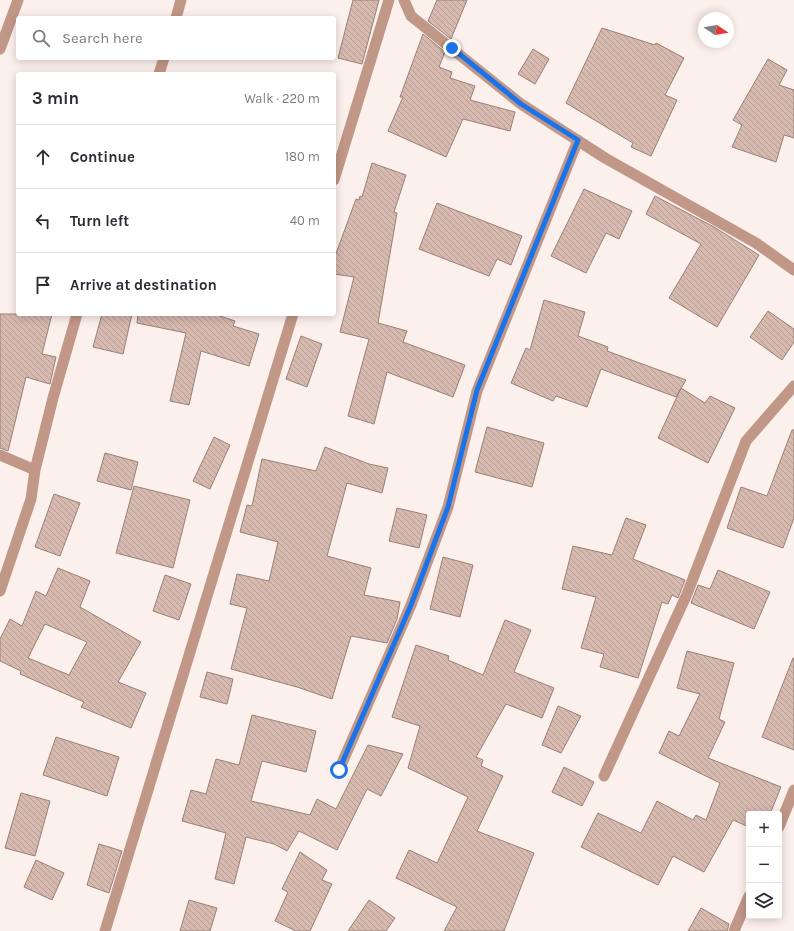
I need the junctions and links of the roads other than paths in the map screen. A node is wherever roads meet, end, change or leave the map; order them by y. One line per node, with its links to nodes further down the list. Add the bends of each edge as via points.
1 (18, 0): 6 (street)
2 (181, 0): 5 (street)
3 (389, 0): 10 (street)
4 (404, 0): 9 (street, via 411,16 521,104)
5 (177, 16)
6 (0, 49)
7 (163, 60): 8 (street)
8 (160, 72)
9 (578, 140): 11 (street, via 756,243); 18 (street, via 477,390 448,507 414,598)
10 (336, 173)
11 (794, 270)
12 (76, 316): 16 (street)
13 (292, 316): 23 (street)
14 (794, 386): 19 (street, via 746,441 687,594)
15 (0, 455): 16 (street)
16 (35, 470): 17 (street, via 30,499)
17 (0, 591)
18 (339, 770)
19 (604, 776)
20 (794, 790): 21 (street)
21 (782, 819)
22 (746, 903): 24 (street)
23 (105, 931)
24 (734, 931)

